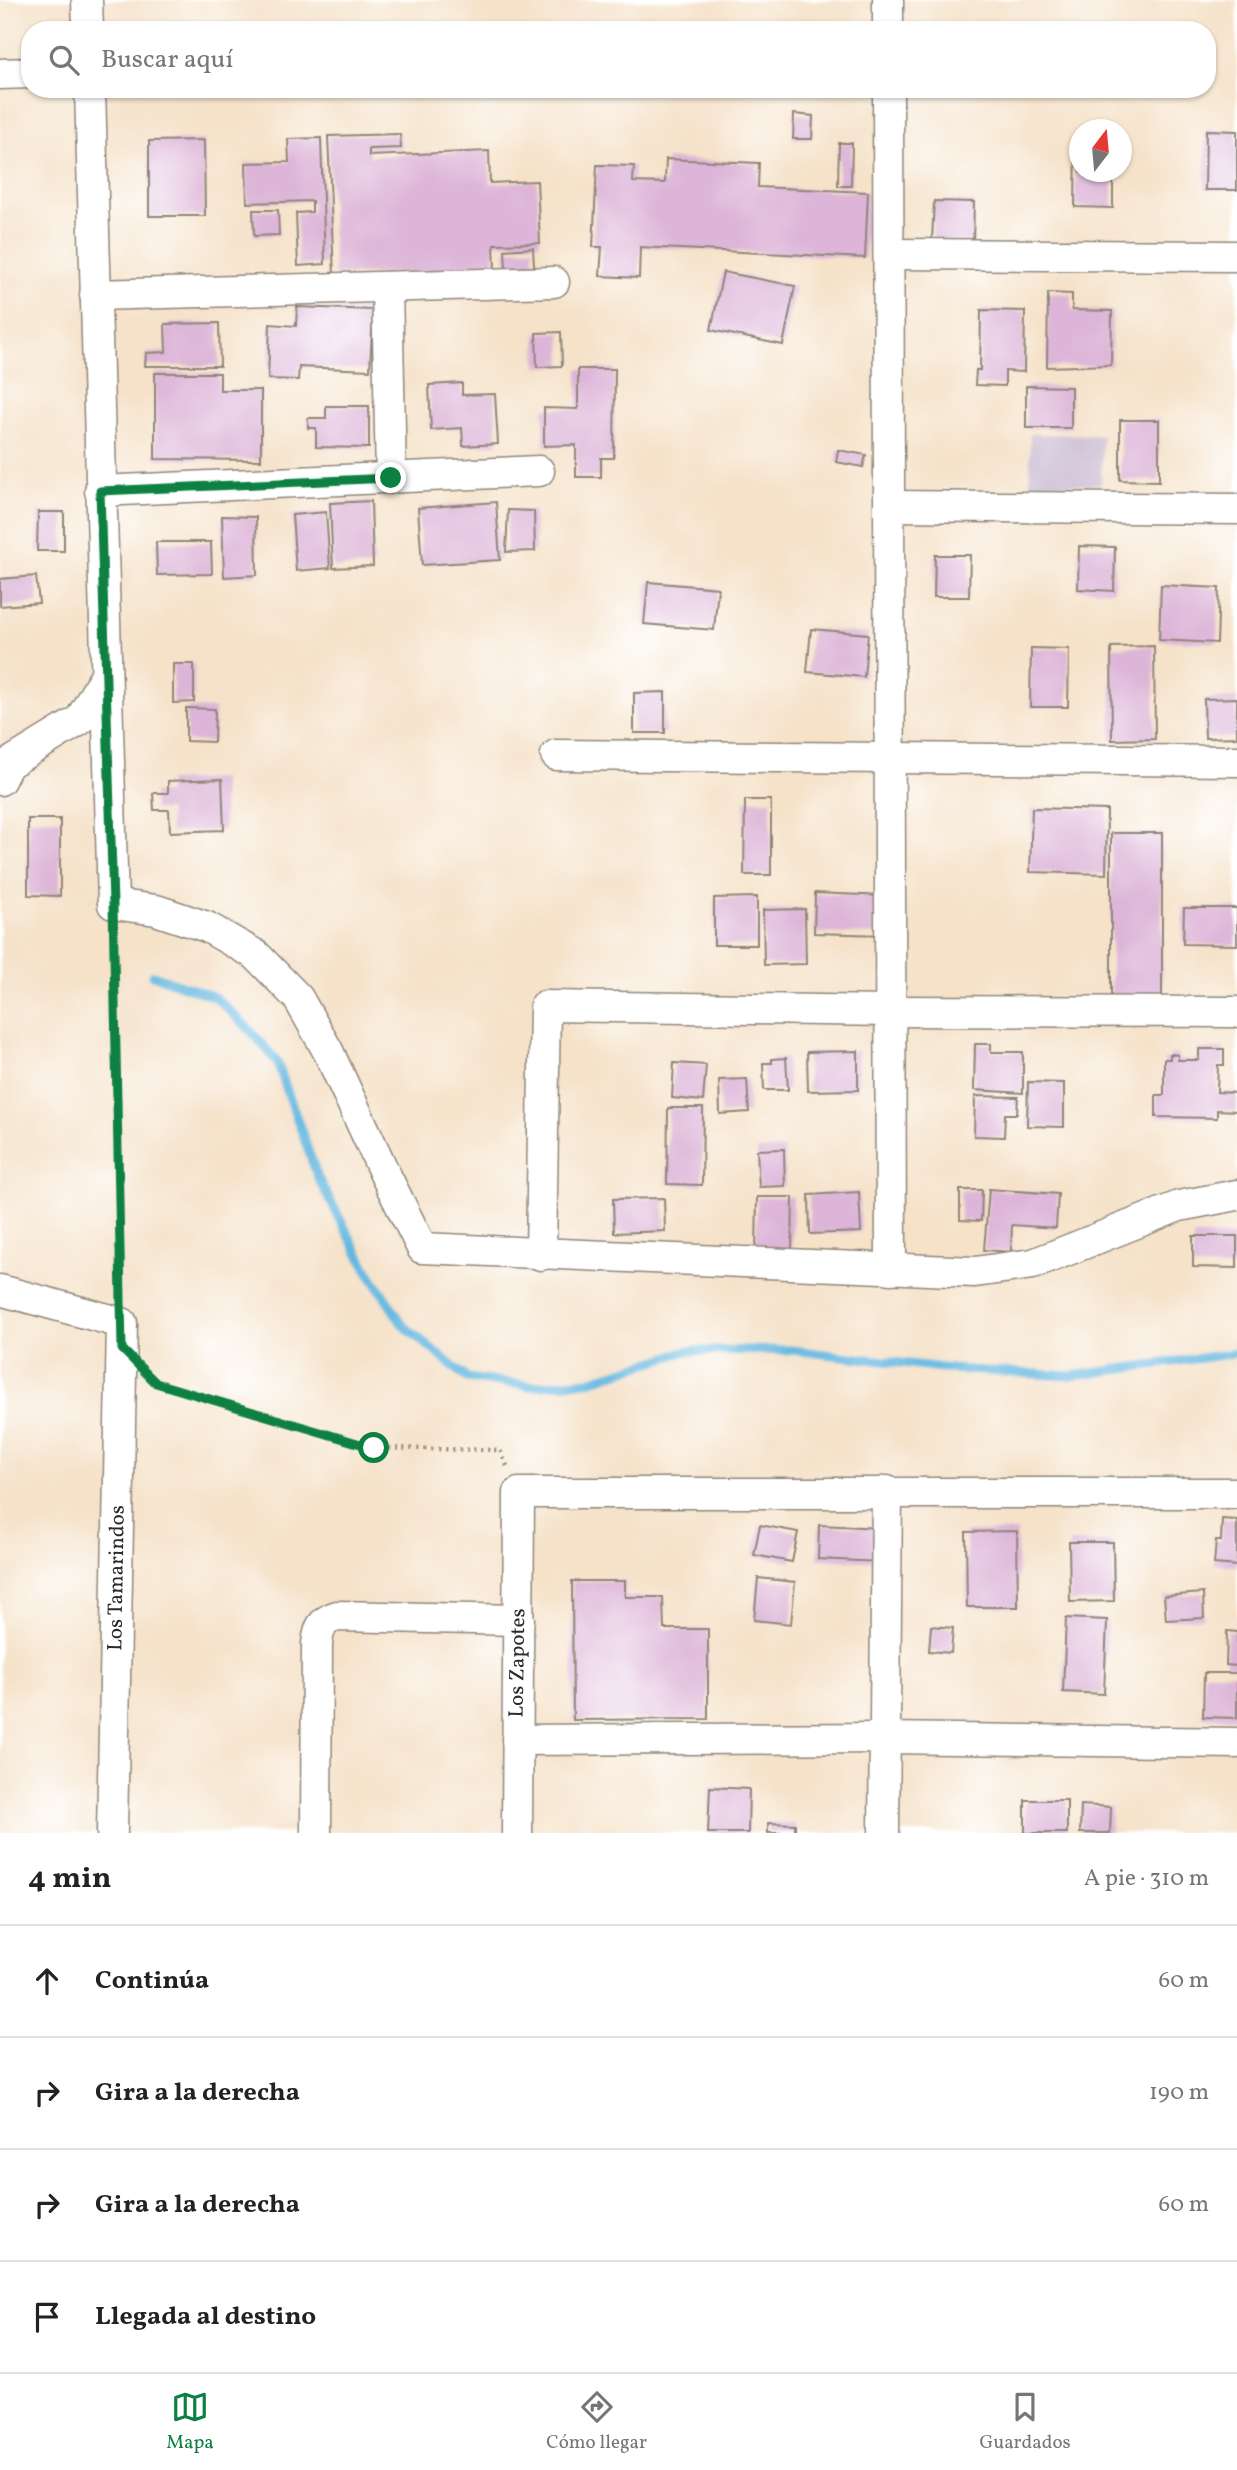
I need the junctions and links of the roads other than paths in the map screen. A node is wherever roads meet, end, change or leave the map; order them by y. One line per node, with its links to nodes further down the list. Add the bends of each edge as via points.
1 (87, 0): 3 (street)
2 (888, 0): 4 (street)
3 (88, 21)
4 (888, 21)
5 (21, 73): 6 (street)
6 (0, 74)
7 (90, 98): 13 (street)
8 (888, 98): 9 (street)
9 (890, 254): 10 (street); 17 (street)
10 (1237, 256)
11 (554, 282): 12 (street)
12 (387, 287): 13 (street); 15 (street)
13 (95, 295): 16 (street)
14 (539, 471): 15 (street)
15 (391, 478): 16 (street)
16 (100, 491): 19 (street)
17 (890, 506): 18 (street); 21 (street)
18 (1237, 509)
19 (105, 676): 23 (street, via 80,720 8,764); 27 (street, via 113,904 156,909 207,927 256,955 298,998 422,1248)
20 (556, 755): 21 (street)
21 (889, 759): 22 (street); 24 (street)
22 (1237, 761)
23 (0, 780)
24 (890, 1011): 25 (street); 27 (street, via 545,1006); 28 (street)
25 (1237, 1012)
26 (1237, 1195): 28 (street, via 1179,1206 1033,1264 975,1272)
27 (541, 1255): 28 (street)
28 (891, 1269)
29 (0, 1290): 36 (street, Los Tamarindos, via 122,1336)
30 (887, 1491): 31 (street); 32 (street, Los Zapotes, via 519,1493); 33 (street)
31 (1237, 1493)
32 (519, 1620): 34 (street, Los Zapotes); 37 (street, via 337,1616 326,1620 319,1628 317,1644)
33 (885, 1738): 34 (street); 35 (street); 39 (street)
34 (517, 1740): 38 (street, Los Zapotes)
35 (1237, 1742)
36 (112, 1833)
37 (316, 1833)
38 (517, 1833)
39 (884, 1833)

